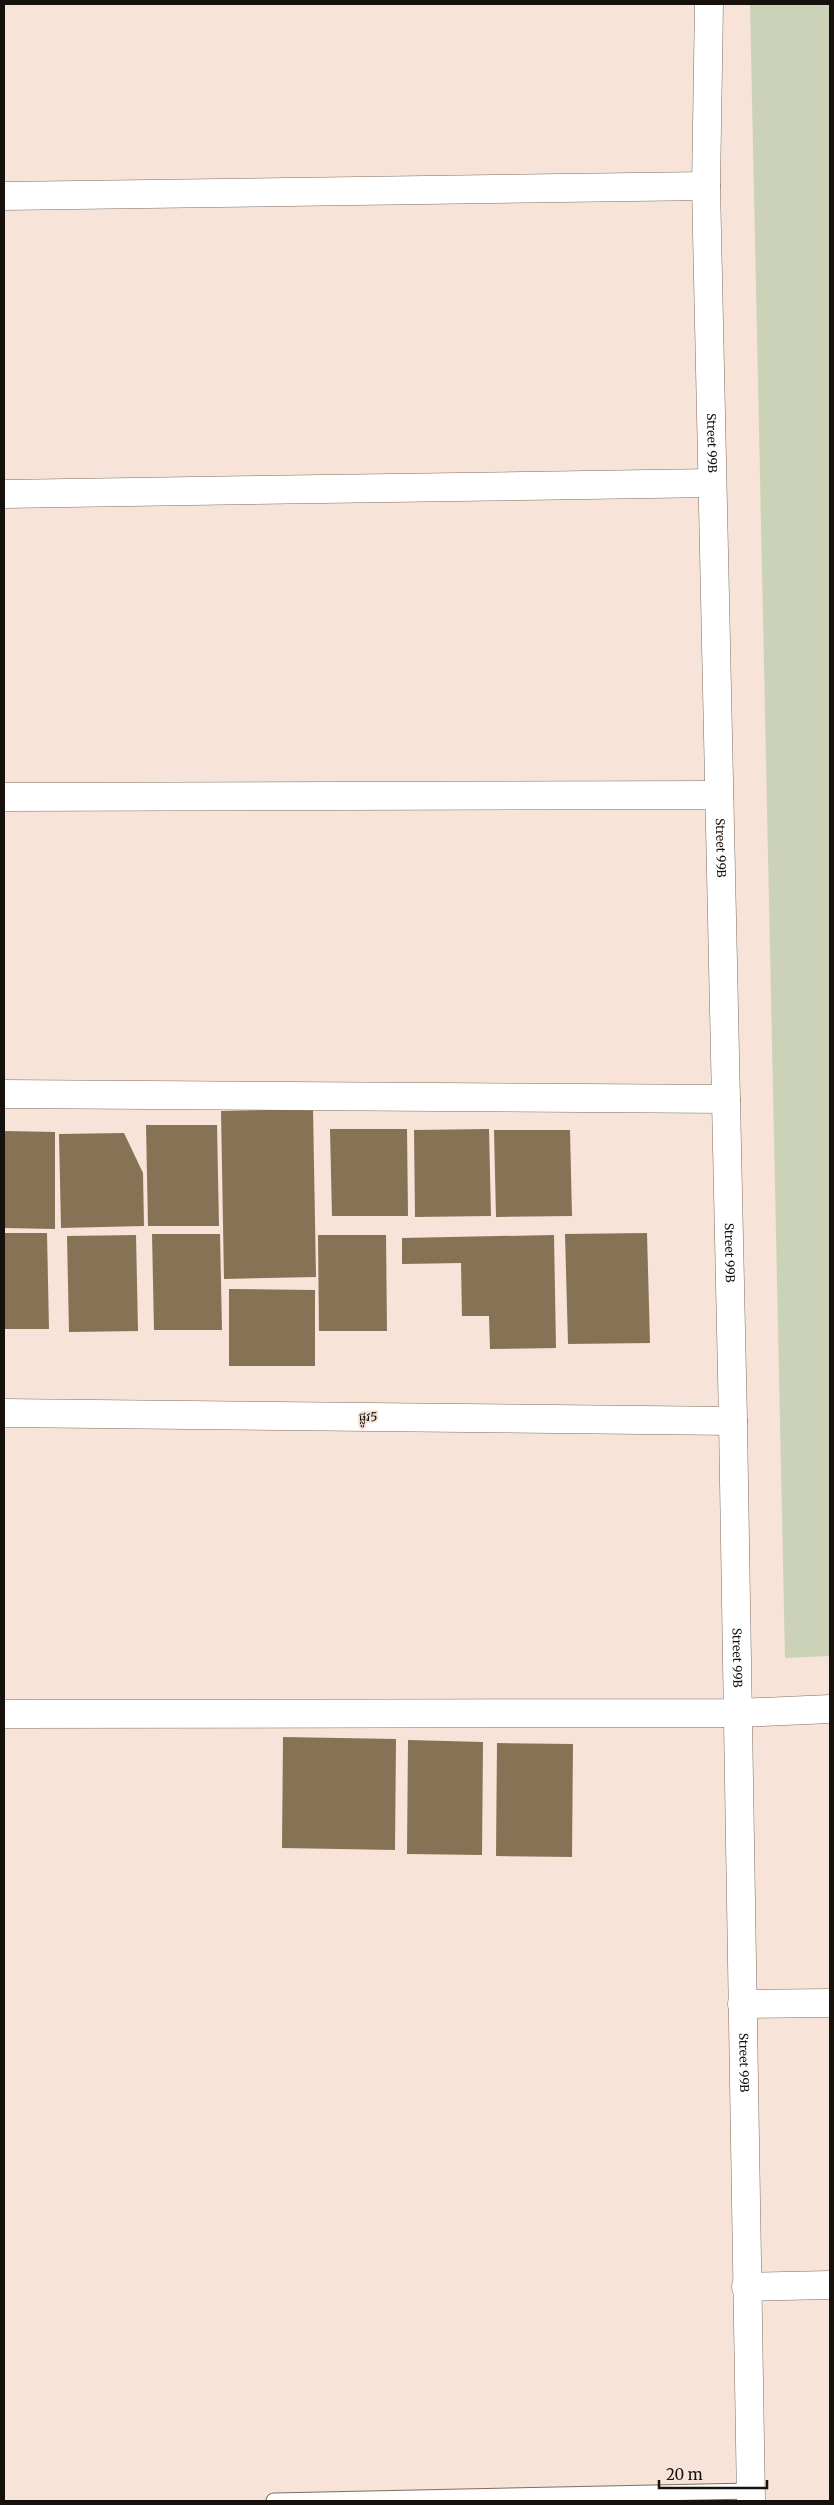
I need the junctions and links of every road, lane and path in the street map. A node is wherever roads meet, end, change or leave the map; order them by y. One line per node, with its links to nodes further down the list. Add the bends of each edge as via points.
1 (709, 4): 2 (street, Street 99B)
2 (706, 186): 3 (street); 4 (street, Street 99B)
3 (4, 196)
4 (712, 483): 5 (street); 6 (street, Street 99B)
5 (4, 494)
6 (719, 795): 7 (street); 9 (street, Street 99B)
7 (4, 797)
8 (4, 1094): 9 (street)
9 (726, 1099): 11 (street, Street 99B)
10 (4, 1413): 11 (street, ផ្លូវ5)
11 (733, 1421): 13 (street, Street 99B)
12 (830, 1709): 13 (street)
13 (738, 1713): 14 (street); 16 (street, Street 99B)
14 (4, 1714)
15 (830, 2003): 16 (street)
16 (742, 2004): 18 (street, Street 99B)
17 (830, 2285): 18 (street)
18 (746, 2286): 19 (street, Street 99B)
19 (751, 2496): 20 (lane)
20 (639, 2497): 21 (lane)
21 (274, 2501)

